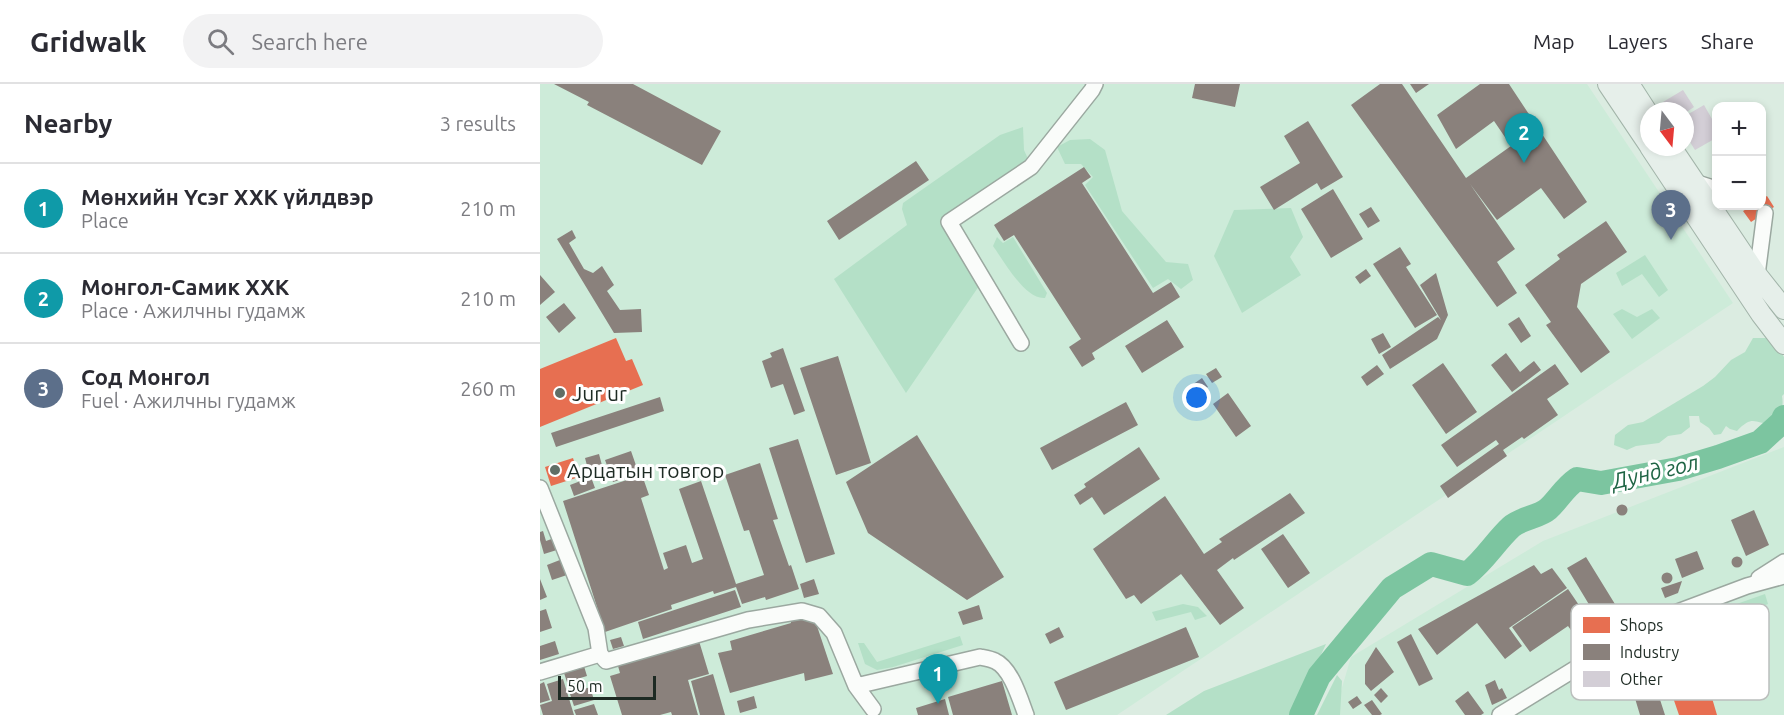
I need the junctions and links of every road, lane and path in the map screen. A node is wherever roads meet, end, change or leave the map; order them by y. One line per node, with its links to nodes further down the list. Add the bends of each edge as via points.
1 (1095, 84): 13 (street, via 1030,167 949,222)
2 (1608, 84): 5 (main road)
3 (1629, 84): 4 (main road)
4 (1641, 102)
5 (1640, 132)
6 (1656, 156): 14 (main road)
7 (1677, 156): 8 (main road)
8 (1694, 182): 9 (street); 11 (main road)
9 (1712, 188)
10 (1765, 213): 11 (street)
11 (1757, 275): 12 (main road)
12 (1781, 304)
13 (1021, 343)
14 (1784, 344)
15 (540, 488): 20 (street, via 596,628)
16 (1784, 562): 18 (street)
17 (1784, 576): 18 (street)
18 (1747, 586): 19 (street)
19 (1699, 604)
20 (600, 654): 22 (street); 23 (street, via 609,661 748,620 802,611 819,616 834,633)
21 (1571, 671): 26 (street)
22 (540, 672)
23 (856, 686): 24 (street); 25 (street, via 980,657 1005,669)
24 (873, 709)
25 (1026, 715)
26 (1500, 715)

